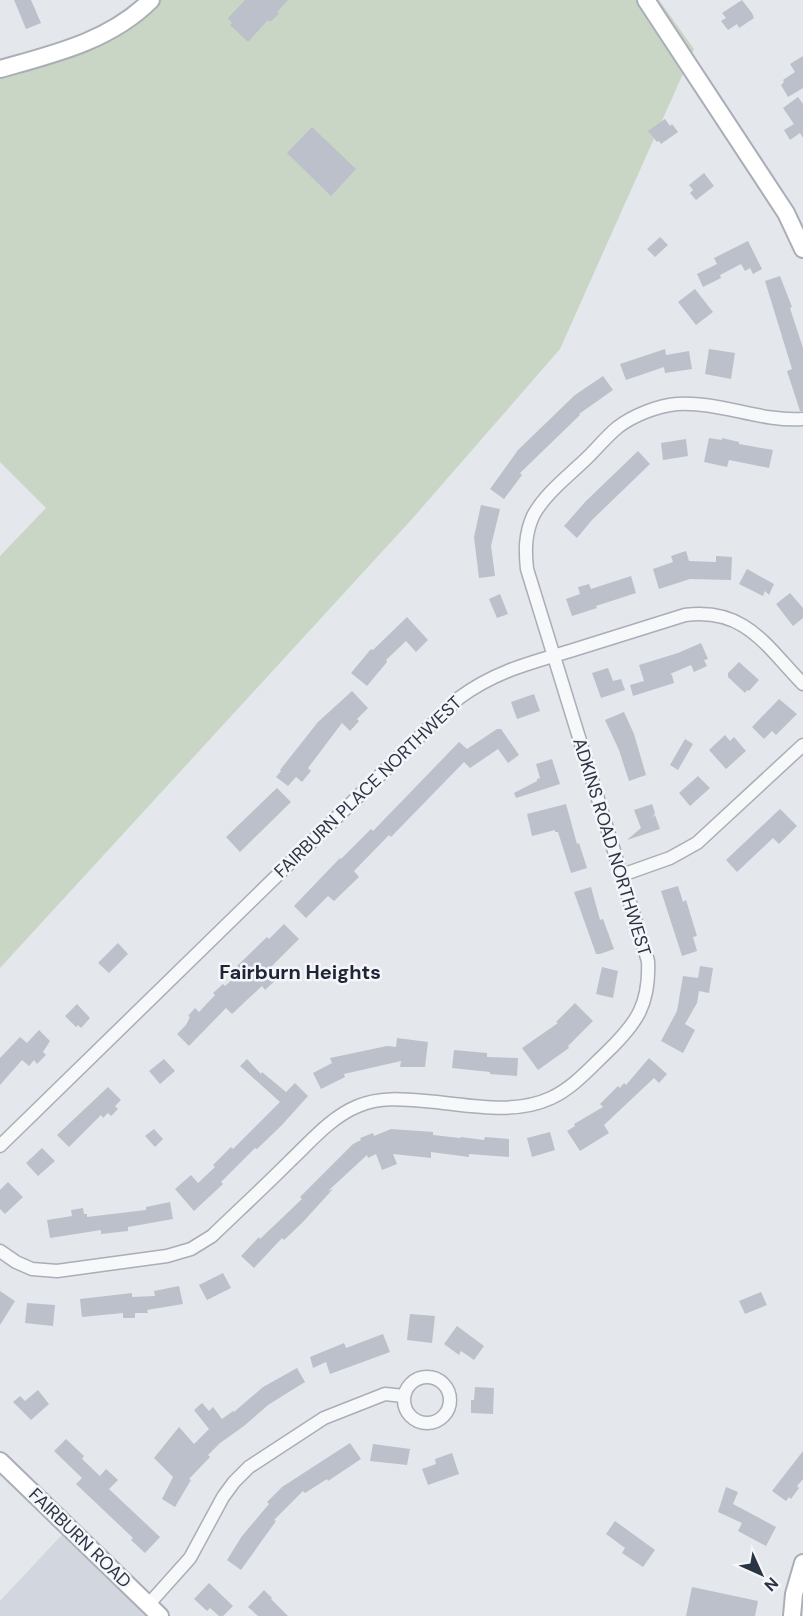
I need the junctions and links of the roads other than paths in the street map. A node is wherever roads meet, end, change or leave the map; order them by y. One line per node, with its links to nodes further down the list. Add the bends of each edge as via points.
1 (151, 0): 3 (street, via 110,32 63,51)
2 (646, 0): 4 (street, via 786,213)
3 (0, 69)
4 (803, 249)
5 (803, 419): 6 (street, ADKINS ROAD NORTHWEST, via 767,418 676,404 644,412 618,427 545,500 528,531 526,569)
6 (553, 656): 7 (street, FAIRBURN PLACE NORTHWEST, via 702,613 737,621 753,632); 9 (street, ADKINS ROAD NORTHWEST); 10 (street, FAIRBURN PLACE NORTHWEST, via 494,675 459,698)
7 (803, 684)
8 (803, 745): 9 (street, via 697,843 670,858)
9 (622, 875): 11 (street, ADKINS ROAD NORTHWEST, via 648,961 645,1002 625,1034 576,1081 553,1097 511,1108 398,1098 357,1106 327,1125 212,1236 191,1249 167,1256 57,1271 32,1269)
10 (0, 1146)
11 (0, 1251)
12 (404, 1396): 15 (street, via 385,1394 324,1418 249,1467 223,1497 190,1558)
13 (0, 1461): 15 (street, FAIRBURN ROAD)
14 (803, 1563): 16 (street)
15 (154, 1610)
16 (792, 1616)

